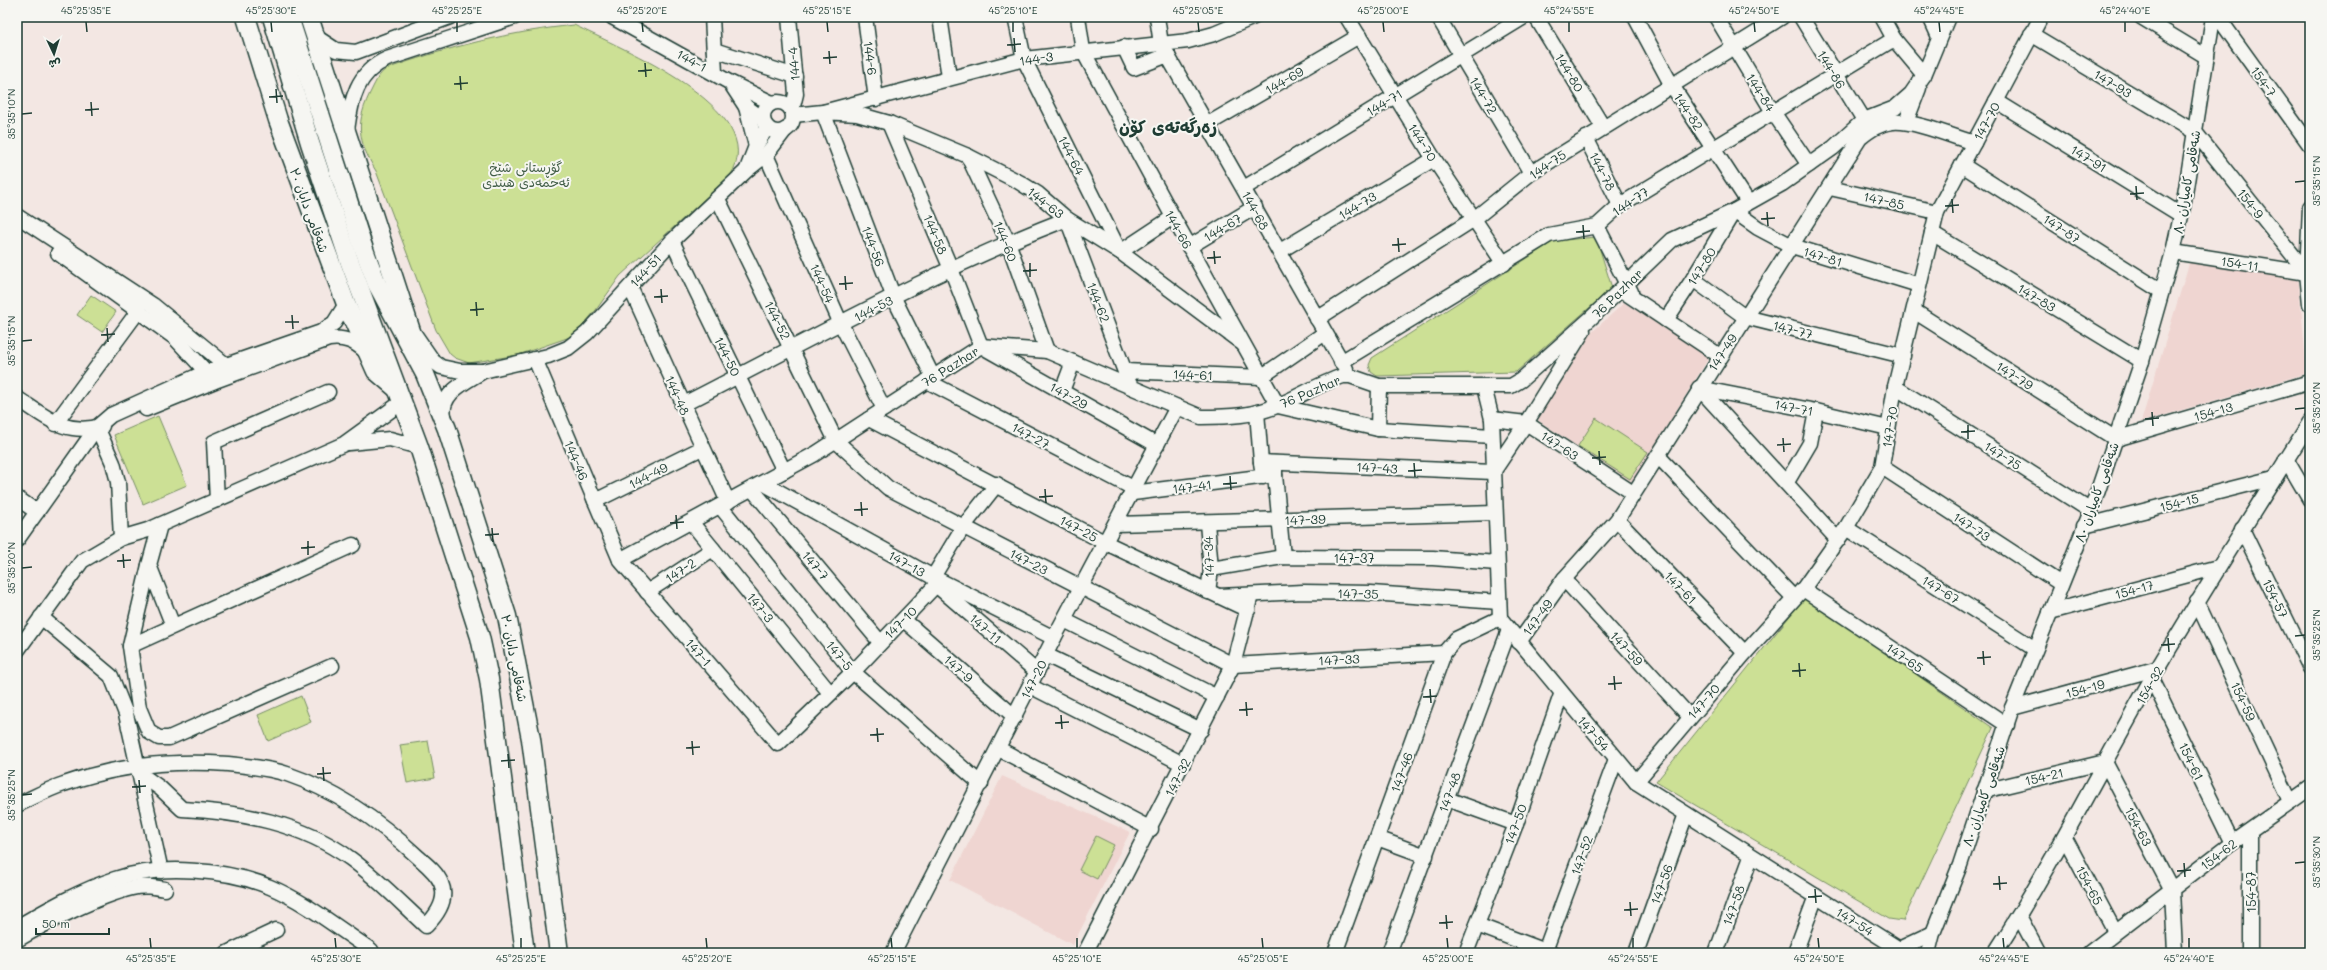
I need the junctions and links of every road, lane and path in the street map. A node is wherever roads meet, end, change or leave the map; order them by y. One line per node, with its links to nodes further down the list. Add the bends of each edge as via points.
1 (246, 17): 111 (main road, شەقامی دابان ٣٠, via 278,120)
2 (272, 17): 150 (main road, شەقامی دابان ٣٠, via 349,260)
3 (289, 17): 136 (main road, شەقامی دابان ٣٠, via 377,284)
4 (309, 17): 34 (main road, شەقامی دابان ٣٠)
5 (515, 17): 66 (street, via 387,58 376,64 362,79 352,102)
6 (612, 17): 45 (street, 144-1)
7 (712, 17): 39 (street)
8 (789, 17): 48 (street, 144-4)
9 (865, 17): 53 (street, 144-6)
10 (940, 17): 49 (street)
11 (1016, 17): 44 (street, 144-64)
12 (1078, 17): 41 (street, 144-66)
13 (1156, 17): 40 (street, 144-68)
14 (1254, 17): 31 (street, 144-3)
15 (1347, 17): 33 (street, 144-70)
16 (1438, 17): 42 (street, 144-72)
17 (1524, 17): 42 (street, 144-71)
18 (1536, 17): 65 (street, 144-80)
19 (1635, 17): 51 (street, 144-82)
20 (1716, 17): 37 (street, 144-84)
21 (1782, 17): 37 (street, 144-75)
22 (1801, 17): 46 (street, 144-86)
23 (1882, 17): 36 (street)
24 (1930, 17): 35 (street)
25 (1948, 17): 35 (street, 76 Pazhar)
26 (2041, 17): 32 (street, 147-70)
27 (2141, 17): 43 (street)
28 (2213, 17): 43 (street, شەقامی کامیاران ٨٠)
29 (2218, 17): 70 (street, 154-7)
30 (441, 18): 34 (street, via 356,52 336,50)
31 (1237, 21): 40 (street, 144-3)
32 (2031, 34): 54 (street, 147-70); 67 (street, 147-93)
33 (1359, 36): 52 (street, 144-70); 64 (street, 144-69)
34 (316, 37): 66 (main road, شەقامی دابان ٣٠)
35 (1939, 37): 47 (street, 76 Pazhar)
36 (1894, 39): 46 (street, 144-77); 47 (street)
37 (1733, 46): 51 (street, 144-75); 58 (street, 144-84)
38 (1124, 47): 40 (street, 144-3); 40 (street, via 1134,68); 41 (street, 144-3)
39 (714, 50): 45 (street); 48 (street)
40 (1164, 50): 64 (street, 144-68)
41 (1083, 51): 44 (street, 144-3); 90 (street, 144-66)
42 (1460, 56): 52 (street, 144-71); 77 (street, 144-72)
43 (2207, 57): 67 (street, شەقامی کامیاران ٨٠)
44 (1024, 59): 49 (street, 144-3); 99 (street, 144-64)
45 (715, 73): 50 (street, 144-1)
46 (1835, 73): 58 (street, 144-77); 60 (street, 144-86)
47 (1924, 75): 60 (street, 76 Pazhar, via 1910,94 1895,108); 61 (street)
48 (794, 76): 59 (street, 144-4, via 796,94)
49 (949, 77): 53 (street, 144-3)
50 (729, 82): 55 (street, 144-1); 56 (street)
51 (1672, 84): 65 (street, 144-75); 71 (street, 144-82)
52 (1395, 95): 74 (street, 144-70); 78 (street, 144-71)
53 (876, 99): 57 (street, 144-3)
54 (1996, 101): 69 (street, 147-70); 87 (street, 147-91)
55 (772, 103): 59 (street, 144-1, via 785,103); 62 (street, via 765,110)
56 (746, 107): 62 (street); 72 (street, 144-54)
57 (821, 112): 59 (street, 144-3); 63 (street, 144-63, via 857,114); 110 (street, 144-56)
58 (1774, 112): 71 (street, 144-77); 76 (street, 144-84)
59 (791, 120): 62 (street, via 776,132); 72 (street)
60 (1864, 120): 76 (street, 76 Pazhar)
61 (1906, 122): 69 (street); 79 (street, 147-49, via 1879,125 1860,138)
62 (765, 123): 72 (street)
63 (889, 123): 73 (street, 144-63); 103 (street, 144-58)
64 (1208, 124): 78 (street, 144-68)
65 (1603, 127): 68 (street, 144-75)
66 (347, 130): 120 (main road, شەقامی دابان ٣٠)
67 (2195, 132): 87 (street, شەقامی کامیاران ٨٠); 104 (street, 154-9)
68 (1586, 138): 77 (street, 144-75); 82 (street, 144-78)
69 (1974, 143): 75 (street, 147-70)
70 (2310, 145)
71 (1714, 149): 81 (street, 144-82); 82 (street, 144-77)
72 (761, 150): 80 (street, 144-51, via 747,170); 119 (street, 144-54)
73 (968, 156): 89 (street, 144-63, via 1038,194); 96 (street, 144-60)
74 (1434, 159): 91 (street, 144-70); 100 (street, 144-73)
75 (1962, 164): 86 (street, 147-70); 109 (street, 147-87)
76 (1810, 165): 81 (street, 76 Pazhar)
77 (1531, 173): 91 (street, 144-75)
78 (1244, 188): 83 (street, 144-68)
79 (1830, 188): 86 (street, 147-85); 97 (street, 147-49)
80 (718, 200): 95 (street, 144-51); 124 (street, 144-52)
81 (1748, 202): 85 (street, 76 Pazhar)
82 (1620, 205): 92 (street, 144-77)
83 (1255, 207): 98 (street, 144-67); 100 (street, 144-68)
84 (2310, 207): 104 (street)
85 (1734, 211): 97 (street, 147-81, via 1758,228); 105 (street, 147-80); 108 (street, 76 Pazhar, via 1672,240)
86 (1937, 212): 94 (street, 147-70)
87 (2181, 215): 101 (street, شەقامی کامیاران ٨٠)
88 (17, 216): 133 (street, via 153,305)
89 (1067, 218): 96 (street, 144-53); 99 (street, 144-63); 135 (street, 144-62)
90 (1173, 218): 98 (street, 144-66); 99 (street)
91 (1474, 219): 102 (street, 144-70); 116 (street, 144-75)
92 (1597, 226): 102 (street, via 1549,235); 108 (street)
93 (17, 228): 113 (street, via 46,245)
94 (1932, 233): 106 (street, 147-70); 130 (street, 147-83)
95 (672, 241): 107 (street, 144-51); 138 (street, 144-50)
96 (1008, 242): 103 (street, 144-53); 125 (street, 144-60)
97 (1792, 246): 106 (street, 147-81); 115 (street, 147-49)
98 (1189, 247): 122 (street, 144-66)
99 (1120, 252): 122 (street, 144-63)
100 (1280, 252): 116 (street, 144-68)
101 (2173, 252): 104 (street, 154-11); 109 (street, شەقامی کامیاران ٨٠)
102 (1504, 264): 132 (street)
103 (951, 269): 110 (street, 144-53); 123 (street, 144-58)
104 (2307, 274): 112 (street)
105 (1693, 279): 115 (street, 147-77); 118 (street, 147-80)
106 (1919, 285): 114 (street, 147-70)
107 (630, 287): 129 (street, 144-51, via 576,343 559,353); 152 (street, 144-48)
108 (1624, 287): 117 (street, 76 Pazhar); 118 (street, via 1634,299)
109 (2161, 291): 130 (street, شەقامی کامیاران ٨٠)
110 (894, 298): 119 (street, 144-53); 141 (street, 144-56)
111 (346, 304): 126 (main road, شەقامی دابان ٣٠); 133 (street, via 334,323 321,332)
112 (2310, 304)
113 (139, 310): 137 (street, via 174,336); 162 (street)
114 (1914, 311): 128 (street, 147-70); 168 (street, 147-79)
115 (1745, 317): 127 (street, 147-49); 128 (street, 147-77)
116 (1317, 319): 121 (street, 144-68)
117 (1590, 319): 145 (street, 76 Pazhar, via 1522,380 1507,387); 161 (street)
118 (1666, 320): 127 (street)
119 (841, 324): 124 (street, 144-53); 155 (street, 144-54)
120 (411, 329): 134 (street, via 432,361 441,367 460,371); 136 (main road, شەقامی دابان ٣٠)
121 (1325, 333): 132 (street, 144-68); 140 (street)
122 (1243, 344): 140 (street, 144-66)
123 (981, 346): 125 (street, 76 Pazhar); 141 (street, 76 Pazhar); 148 (street, 147-29)
124 (792, 349): 138 (street, 144-53); 169 (street, 144-52)
125 (1047, 351): 131 (street, 76 Pazhar)
126 (366, 352): 133 (street, via 346,339 329,339); 150 (main road, شەقامی دابان ٣٠, via 376,371)
127 (1720, 356): 146 (street, 147-49)
128 (1903, 356): 147 (street, 147-70)
129 (535, 359): 134 (street, 144-51); 190 (street, 144-46)
130 (2142, 361): 168 (street, شەقامی کامیاران ٨٠)
131 (1073, 362): 143 (street, 76 Pazhar); 148 (street)
132 (1342, 362): 139 (street, 144-68)
133 (230, 369): 137 (street)
134 (483, 371): 166 (street, via 447,396 443,404)
135 (1125, 371): 140 (street, 144-61); 143 (street, 144-62)
136 (425, 374): 166 (main road, شەقامی دابان ٣٠)
137 (211, 376): 163 (street, via 111,415)
138 (738, 376): 152 (street, 144-53); 178 (street, 144-50)
139 (1350, 376): 144 (street, 76 Pazhar); 153 (street, 76 Pazhar, via 1335,379)
140 (1261, 377): 153 (street, 144-66)
141 (930, 379): 155 (street, 76 Pazhar); 185 (street, 147-27)
142 (2310, 382): 168 (street, 154-13)
143 (1130, 385): 154 (street, 76 Pazhar)
144 (1379, 386): 145 (street, 76 Pazhar); 165 (street)
145 (1484, 387): 159 (street)
146 (1699, 388): 156 (street, 147-71); 174 (street, 147-49); 181 (street, 147-67)
147 (1895, 388): 164 (street, 147-70); 192 (street, 147-75)
148 (1062, 391): 171 (street, 147-29)
149 (328, 392): 188 (street, via 214,442)
150 (401, 396): 170 (street); 172 (main road, شەقامی دابان ٣٠)
151 (17, 399): 162 (street)
152 (682, 404): 173 (street, 144-48)
153 (1278, 406): 157 (street, 76 Pazhar); 165 (street)
154 (1177, 407): 157 (street, 76 Pazhar, via 1201,417); 171 (street, 147-20)
155 (884, 409): 158 (street, 76 Pazhar)
156 (1816, 411): 164 (street, 147-71); 181 (street, via 1810,443)
157 (1257, 412): 177 (street)
158 (869, 419): 169 (street, 76 Pazhar); 183 (street, 147-25)
159 (1492, 419): 161 (street); 167 (street)
160 (2310, 422): 175 (street, 154-32)
161 (1526, 423): 179 (street); 186 (street, 147-63)
162 (55, 424): 163 (street, via 72,428)
163 (97, 427): 193 (street); 205 (street, via 113,463 118,482)
164 (1888, 428): 176 (street, 147-70)
165 (1378, 429): 167 (street)
166 (447, 430): 296 (main road, شەقامی دابان ٣٠, via 507,616 531,739)
167 (1492, 436): 179 (street)
168 (2116, 439): 192 (street, شەقامی کامیاران ٨٠)
169 (836, 440): 178 (street, 76 Pazhar); 202 (street, 147-23, via 888,488)
170 (344, 444): 172 (street, via 390,438); 188 (street)
171 (1157, 445): 185 (street, 147-20)
172 (419, 447): 295 (main road, شەقامی دابان ٣٠, via 480,637)
173 (702, 448): 190 (street, 144-49); 191 (street, 144-48)
174 (1658, 456): 186 (street, 147-49); 222 (street, 147-65)
175 (2286, 460): 180 (street, 154-32); 182 (street)
176 (1882, 467): 204 (street, 147-70); 218 (street, 147-73)
177 (1269, 469): 179 (street, 147-43); 185 (street, 147-41); 195 (street)
178 (784, 471): 184 (street, 76 Pazhar)
179 (1493, 472): 194 (street)
180 (2274, 478): 201 (street, 154-15); 203 (street, 154-32)
181 (1787, 482): 204 (street, 147-67)
182 (2306, 482): 189 (street)
183 (997, 484): 202 (street, 147-10); 207 (street, 147-25)
184 (758, 486): 191 (street, 76 Pazhar); 217 (street, 147-13); 235 (street, 147-7)
185 (1134, 491): 199 (street, 147-20)
186 (1633, 493): 196 (street, 147-49)
187 (17, 498): 193 (street)
188 (217, 500): 200 (street)
189 (2310, 500)
190 (595, 502): 211 (street, 144-46)
191 (724, 504): 197 (street, 76 Pazhar); 246 (street, 147-5)
192 (2091, 511): 201 (street, شەقامی کامیاران ٨٠)
193 (37, 512): 206 (street)
194 (1495, 513): 195 (street, 147-39); 212 (street)
195 (1280, 519): 198 (street, 147-39); 210 (street)
196 (1616, 520): 216 (street, 147-49); 241 (street, 147-61)
197 (692, 522): 209 (street, 147-3); 211 (street, 76 Pazhar)
198 (1207, 523): 199 (street, 147-39); 215 (street, 147-34)
199 (1116, 524): 207 (street, 147-20)
200 (160, 525): 205 (street); 213 (street)
201 (2084, 526): 218 (street, شەقامی کامیاران ٨٠)
202 (963, 528): 217 (street, 147-10); 219 (street, 147-23)
203 (2242, 529): 214 (street, 154-32); 245 (street, 154-57)
204 (1842, 534): 222 (street, 147-70); 238 (street, 147-67)
205 (120, 538): 228 (street, via 82,561)
206 (17, 540)
207 (1106, 542): 219 (street, 147-20); 221 (street, 147-25)
208 (352, 545): 232 (street)
209 (713, 549): 220 (street, 147-2); 250 (street, 147-3)
210 (1283, 557): 212 (street, 147-37, via 1433,558); 215 (street, 147-37)
211 (620, 560): 220 (street, 147-1)
212 (1497, 563): 224 (street)
213 (148, 565): 232 (street); 237 (street)
214 (2218, 567): 225 (street, 154-32); 227 (street, 154-17)
215 (1211, 569): 221 (street, 147-34)
216 (1564, 579): 236 (street, 147-49); 255 (street, 147-59)
217 (934, 581): 230 (street, 147-10); 234 (street, 147-13); 247 (street, 147-11)
218 (2061, 584): 227 (street, شەقامی کامیاران ٨٠)
219 (1081, 588): 231 (street, 147-20); 243 (street, 147-23)
220 (647, 592): 258 (street, 147-1)
221 (1213, 594): 223 (street, 147-35); 226 (street, 147-25)
222 (1798, 594): 241 (street, 147-70); 256 (street, 147-65)
223 (1251, 595): 224 (street, 147-35, via 1303,592 1371,593); 226 (street, 147-32)
224 (1499, 602): 229 (street)
225 (2197, 602): 248 (street, 154-32); 269 (street, 154-59)
226 (1248, 610): 243 (street, 147-32)
227 (2050, 612): 238 (street, شەقامی کامیاران ٨٠)
228 (41, 617): 239 (street); 263 (street, via 111,676 126,714)
229 (1500, 618): 233 (street, 147-54); 240 (street, 147-46, via 1456,639)
230 (904, 620): 235 (street, 147-10); 254 (street, 147-9)
231 (1064, 620): 234 (street, 147-20); 252 (street)
232 (173, 626): 237 (street)
233 (1509, 630): 236 (street, 147-54); 268 (street, 147-48)
234 (1054, 638): 242 (street, 147-20)
235 (880, 642): 246 (street, 147-10)
236 (1519, 642): 251 (street, 147-54)
237 (130, 646): 244 (street, via 139,708 149,732 159,738 169,738)
238 (2035, 649): 253 (street, شەقامی کامیاران ٨٠)
239 (17, 651)
240 (1444, 653): 243 (street, 147-33); 275 (street, 147-46)
241 (1745, 653): 255 (street, 147-70)
242 (1046, 655): 247 (street, 147-20); 257 (street)
243 (1233, 665): 252 (street, 147-32)
244 (332, 666)
245 (2310, 668)
246 (853, 672): 250 (street, 147-10); 265 (street, 147-5)
247 (1037, 672): 249 (street, 147-20)
248 (2155, 673): 253 (street, 154-19); 261 (street, 154-32); 277 (street, 154-61)
249 (1030, 686): 254 (street, 147-20); 262 (street)
250 (830, 692): 258 (street, 147-10)
251 (1562, 695): 260 (street, 147-54); 272 (street, 147-50)
252 (1217, 697): 257 (street, 147-32)
253 (2012, 708): 256 (street, شەقامی کامیاران ٨٠)
254 (1015, 717): 259 (street, 147-20)
255 (1690, 717): 264 (street, 147-70)
256 (2007, 725): 267 (street, شەقامی کامیاران ٨٠)
257 (1201, 730): 262 (street, 147-32)
258 (778, 744)
259 (999, 748): 265 (street, 147-20); 273 (street)
260 (1616, 759): 264 (street, 147-54); 292 (street, 147-52)
261 (2105, 762): 267 (street, 154-21); 276 (street, 154-32); 282 (street, 154-63)
262 (1183, 764): 273 (street, 147-32)
263 (138, 769): 263 (street, via 198,763 250,766 288,774 312,784 371,818 431,869 442,883 443,890 437,914 426,926 352,860 317,840 273,822 250,816 182,809); 270 (street, via 64,784); 280 (street)
264 (1636, 782): 271 (street, 147-54)
265 (981, 784): 297 (street, 147-20)
266 (2310, 788): 269 (street, 154-62)
267 (1984, 791): 289 (street, شەقامی کامیاران ٨٠, via 1960,865)
268 (1447, 799): 272 (street); 278 (street, 147-48)
269 (2290, 801): 274 (street, 154-62)
270 (17, 805)
271 (1686, 814): 279 (street, 147-54); 302 (street, 147-56)
272 (1516, 824): 285 (street, 147-50)
273 (1151, 828): 298 (street, 147-32)
274 (2250, 831): 277 (street, 154-62); 310 (street, 154-87)
275 (1377, 838): 278 (street); 299 (street, 147-46)
276 (2065, 838): 284 (street, 154-32); 288 (street, 154-65)
277 (2232, 843): 282 (street, 154-62)
278 (1426, 856): 300 (street, 147-48)
279 (1751, 856): 283 (street, 147-54); 303 (street, 147-58)
280 (161, 871): 286 (street, via 133,874 105,883 66,900); 294 (street, via 212,872 254,880 294,900)
281 (165, 890): 290 (street, via 151,886 132,888 91,903)
282 (2172, 890): 288 (street, 154-62); 309 (street)
283 (1816, 896): 291 (street, 147-54); 304 (street)
284 (2019, 916): 306 (street, 154-32); 307 (street)
285 (1477, 925): 292 (street); 301 (street, 147-50)
286 (17, 927)
287 (276, 930): 293 (street)
288 (2115, 932): 308 (street, 154-62)
289 (1933, 933): 291 (street); 305 (street, شەقامی کامیاران ٨٠)
290 (17, 940)
291 (1901, 951)
292 (1548, 952)
293 (227, 953)
294 (372, 953)
295 (525, 953)
296 (559, 953)
297 (893, 953)
298 (1085, 953)
299 (1335, 953)
300 (1389, 953)
301 (1466, 953)
302 (1636, 953)
303 (1716, 953)
304 (1795, 953)
305 (1928, 953)
306 (1995, 953)
307 (2039, 953)
308 (2089, 953)
309 (2175, 953)
310 (2250, 953)

